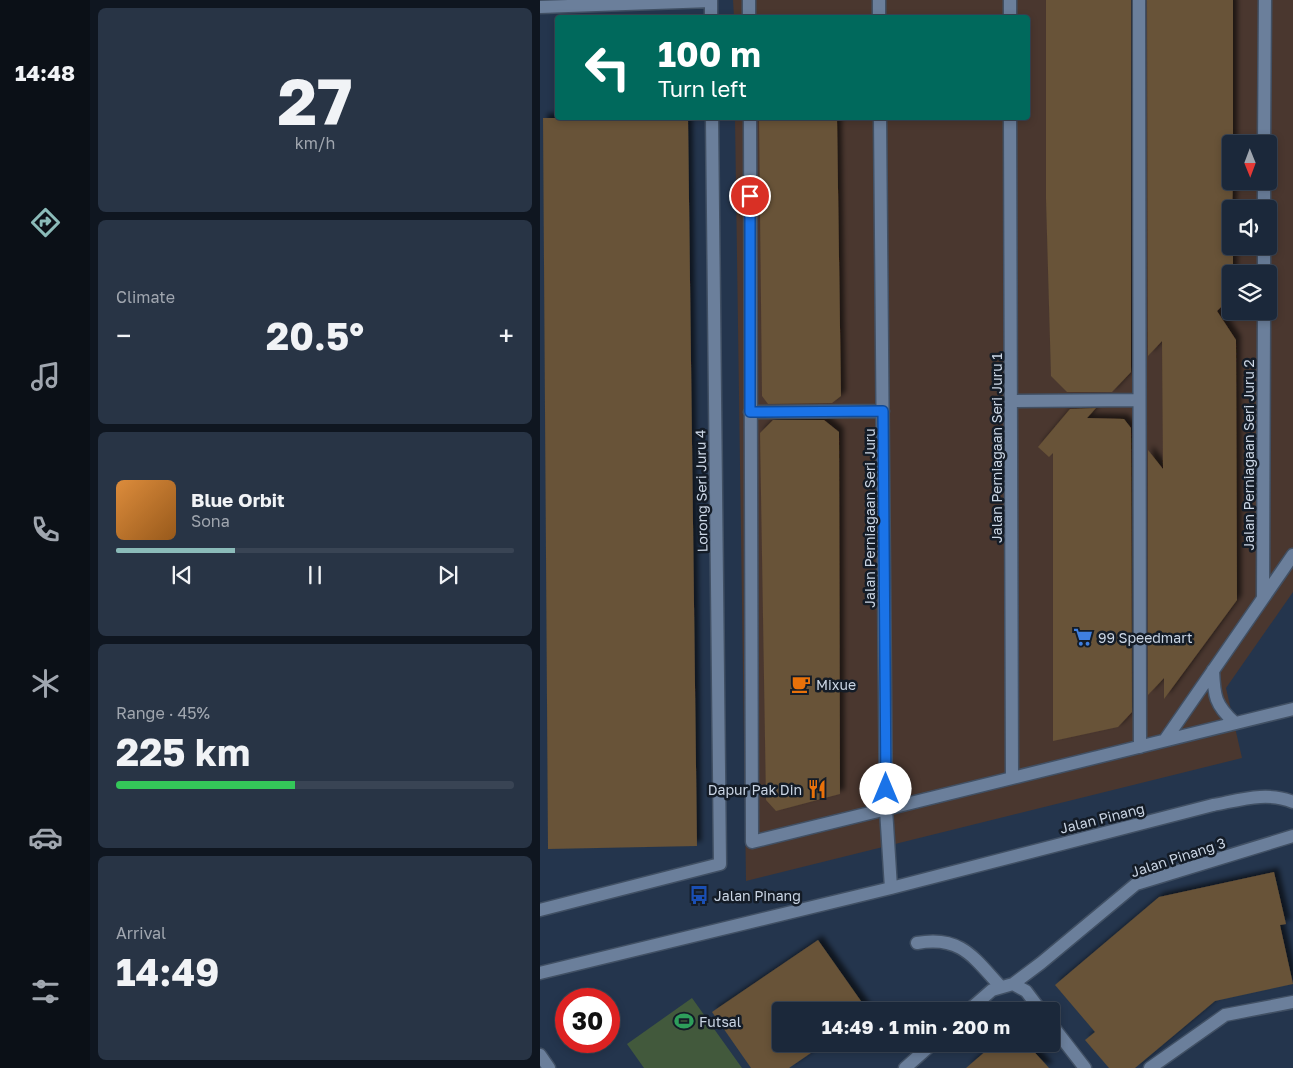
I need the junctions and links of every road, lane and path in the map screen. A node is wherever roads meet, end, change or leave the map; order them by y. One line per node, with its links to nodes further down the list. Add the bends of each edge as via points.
1 (711, 0): 7 (street); 8 (street)
2 (749, 0): 9 (street)
3 (879, 0): 10 (street)
4 (1010, 0): 11 (street)
5 (1138, 0): 18 (street)
6 (1265, 0): 16 (street)
7 (540, 7)
8 (711, 15)
9 (749, 15)
10 (879, 15)
11 (1010, 15)
12 (712, 120): 34 (street, Lorong Seri Juru 4, via 720,864)
13 (750, 120): 21 (street)
14 (880, 120): 20 (street, Jalan Perniagaan Seri Juru)
15 (1010, 120): 19 (street, Jalan Perniagaan Seri Juru 1)
16 (1264, 135)
17 (1264, 320): 23 (street, Jalan Perniagaan Seri Juru 2)
18 (1139, 400): 19 (street); 28 (street)
19 (1011, 402): 29 (street, Jalan Perniagaan Seri Juru 1)
20 (883, 411): 21 (street); 31 (street, Jalan Perniagaan Seri Juru)
21 (750, 412): 31 (street, via 752,842)
22 (1293, 555): 23 (street)
23 (1263, 598): 24 (street)
24 (1213, 670): 26 (street, via 1214,692 1221,711); 27 (street)
25 (1293, 709): 26 (street)
26 (1235, 723): 27 (street)
27 (1165, 740): 28 (street)
28 (1140, 747): 29 (street)
29 (1012, 778): 31 (street)
30 (1293, 802): 33 (street, Jalan Pinang, via 1263,795 1213,805)
31 (886, 809): 33 (street, Jalan Perniagaan Seri Juru)
32 (1293, 836): 37 (street, Jalan Pinang 3, via 1136,884 1041,963)
33 (891, 888): 36 (street, Jalan Pinang)
34 (540, 910)
35 (917, 943): 37 (street, via 946,943 968,951)
36 (540, 973)
37 (1007, 985): 38 (street, Jalan Pinang 3, via 992,990); 39 (street, via 1026,991)
38 (978, 1002)
39 (1034, 1002)
40 (1293, 1002): 47 (street, via 1225,1016)
41 (1060, 1036): 46 (street)
42 (923, 1052): 45 (street)
43 (540, 1055): 44 (street)
44 (549, 1068)
45 (905, 1068)
46 (1085, 1068)
47 (1150, 1068)

